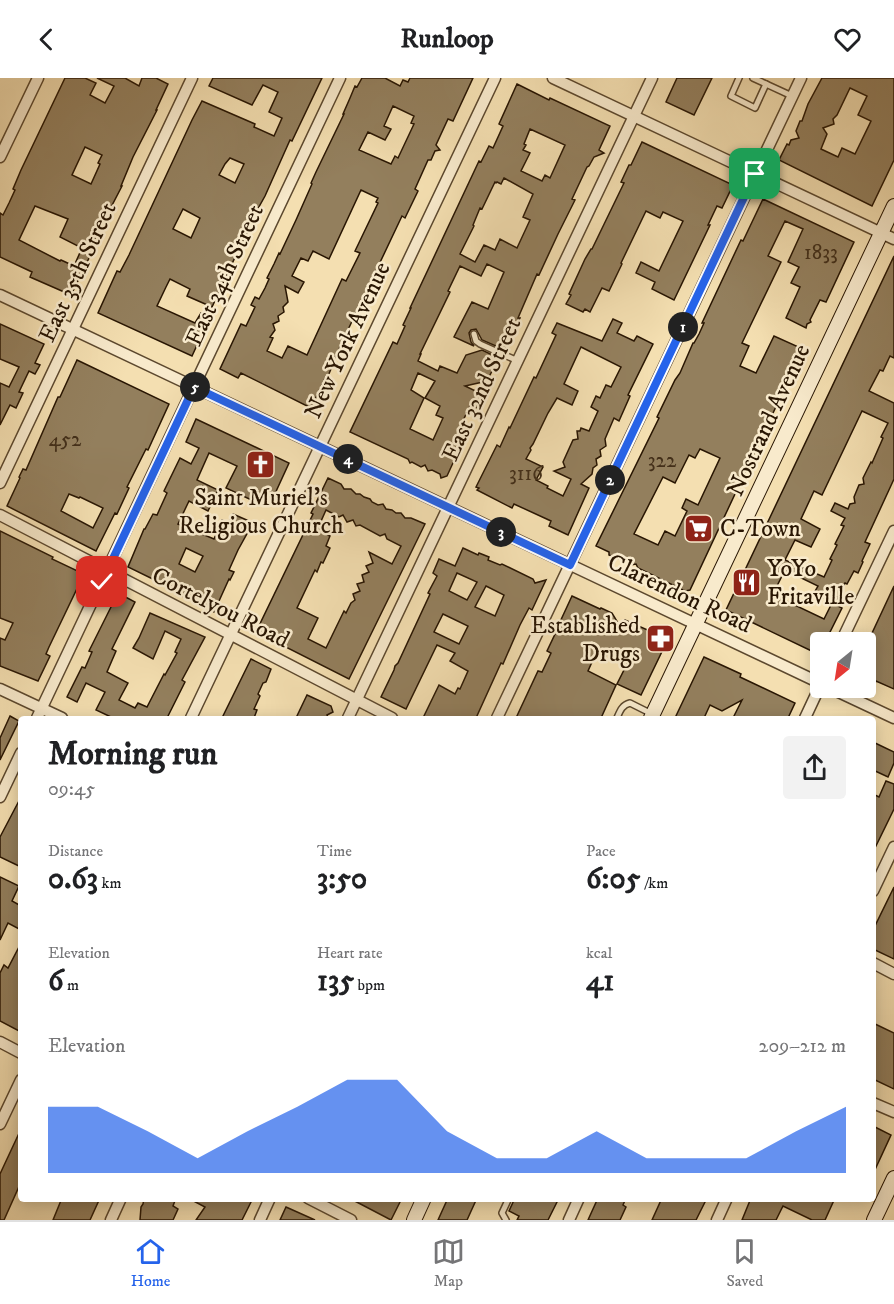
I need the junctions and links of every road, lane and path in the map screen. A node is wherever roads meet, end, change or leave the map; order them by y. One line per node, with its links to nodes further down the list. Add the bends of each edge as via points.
1 (38, 78): 13 (street)
2 (192, 78): 18 (street, East 35th Street)
3 (340, 78): 21 (street, East 34th Street)
4 (495, 78): 22 (street, New York Avenue)
5 (553, 78): 12 (street)
6 (652, 78): 12 (street, East 32nd Street)
7 (740, 78): 10 (lane, via 731,96 755,108)
8 (753, 78): 10 (lane)
9 (801, 78): 11 (street)
10 (766, 84): 11 (lane)
11 (792, 96): 14 (street)
12 (634, 116): 14 (street); 20 (street, East 32nd Street)
13 (0, 157)
14 (755, 174): 16 (street); 27 (street)
15 (894, 206): 16 (main road, Nostrand Avenue)
16 (888, 236): 29 (main road, Nostrand Avenue)
17 (0, 295): 18 (street, Clarendon Road)
18 (73, 329): 21 (street, Clarendon Road); 23 (street, East 35th Street)
19 (474, 334): 20 (lane, via 480,344)
20 (518, 361): 24 (street, East 32nd Street)
21 (194, 387): 22 (street, Clarendon Road); 28 (street, East 34th Street)
22 (320, 446): 24 (street, Clarendon Road); 31 (street, New York Avenue)
23 (0, 483)
24 (448, 507): 27 (street, Clarendon Road); 36 (street, East 32nd Street)
25 (0, 515): 28 (street, Cortelyou Road)
26 (894, 531): 30 (street)
27 (570, 565): 29 (street, Clarendon Road); 41 (street)
28 (106, 572): 31 (street, Cortelyou Road); 37 (street, East 34th Street)
29 (696, 624): 32 (street, Clarendon Road); 43 (main road, Nostrand Avenue)
30 (846, 632)
31 (230, 636): 36 (street, Cortelyou Road); 38 (street, New York Avenue)
32 (810, 680)
33 (0, 689): 37 (street)
34 (814, 698): 44 (street)
35 (851, 698): 45 (street)
36 (357, 700): 39 (street, East 32nd Street); 40 (street, Cortelyou Road)
37 (39, 714)
38 (192, 716)
39 (349, 716)
40 (388, 716)
41 (498, 716)
42 (618, 716): 43 (lane, via 630,703)
43 (652, 716)
44 (806, 716)
45 (894, 718)
46 (18, 759): 47 (street)
47 (0, 797)
48 (894, 847): 49 (street)
49 (876, 885)
50 (876, 965): 51 (street)
51 (894, 974)
52 (0, 1042): 53 (street)
53 (18, 1051)
54 (18, 1086): 57 (street)
55 (876, 1103): 56 (street)
56 (894, 1112)
57 (0, 1124)
58 (894, 1178): 73 (main road)
59 (119, 1202): 66 (street)
60 (268, 1202): 67 (street)
61 (316, 1202): 68 (street)
62 (422, 1202): 69 (main road)
63 (507, 1202): 70 (lane, via 502,1213)
64 (577, 1202): 71 (street)
65 (726, 1202): 72 (street)
66 (111, 1220)
67 (260, 1220)
68 (351, 1220)
69 (414, 1220)
70 (506, 1220)
71 (569, 1220)
72 (717, 1220)
73 (874, 1220)

